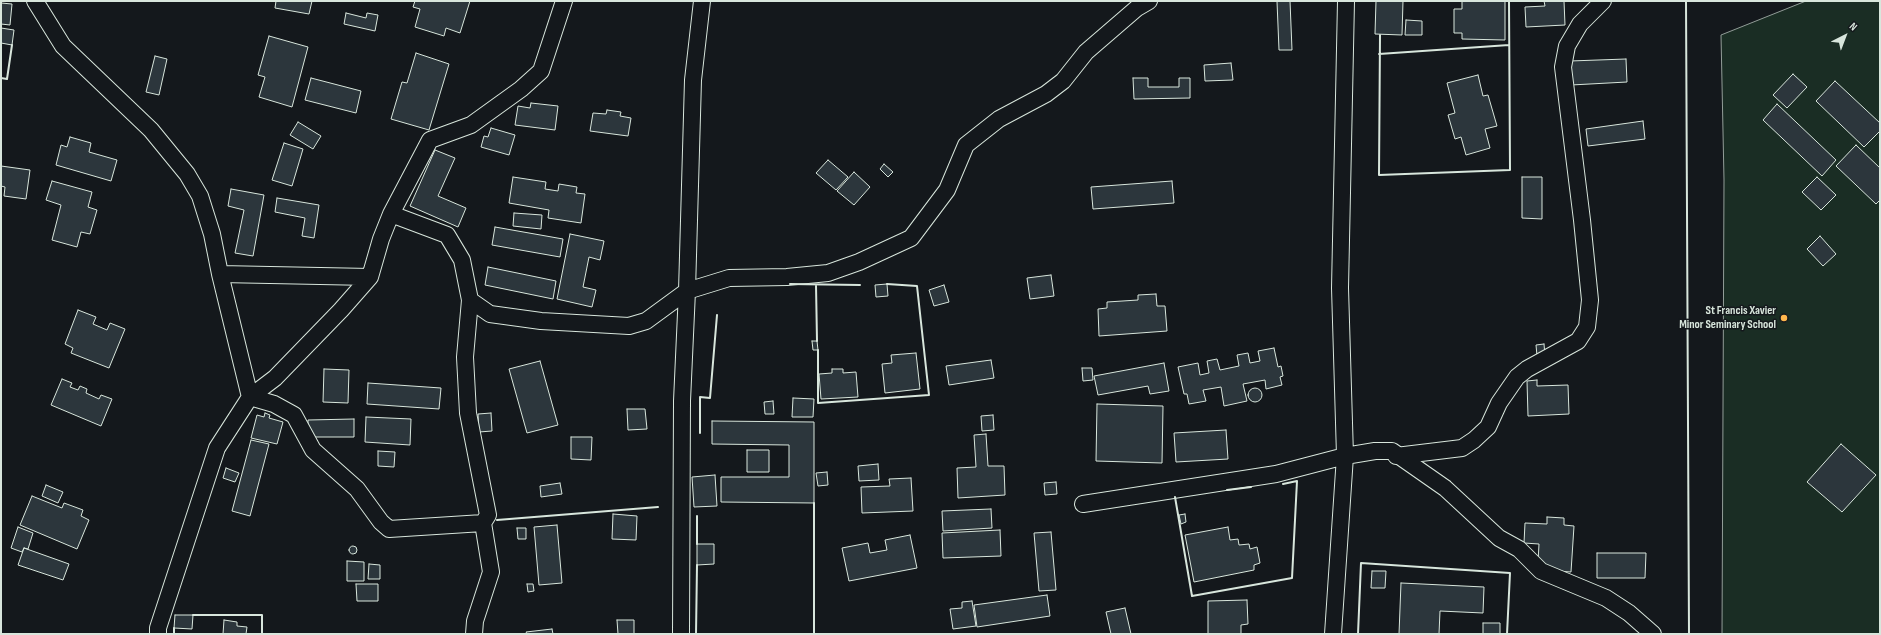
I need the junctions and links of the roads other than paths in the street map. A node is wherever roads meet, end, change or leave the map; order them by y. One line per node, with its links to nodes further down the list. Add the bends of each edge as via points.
1 (35, 1): 8 (street, via 63,46 151,130 188,174 200,196 212,234)
2 (564, 1): 7 (street, via 541,71 521,89 471,125 430,140)
3 (702, 1): 10 (street, via 693,80)
4 (1149, 1): 10 (street, via 1086,52 1063,80 1046,94 999,119 966,145 947,190 911,238 828,273 729,278)
5 (1346, 1): 13 (street, via 1340,288)
6 (1603, 1): 14 (street, via 1580,24 1567,46 1563,67 1590,300 1587,327 1578,341 1517,377 1499,403 1488,427 1474,440 1462,448)
7 (391, 214): 9 (street); 11 (street, via 447,235 462,260)
8 (220, 274): 9 (street); 12 (street)
9 (370, 277): 12 (street, via 280,372)
10 (687, 291): 11 (street, via 646,321 629,326 541,321 490,314); 19 (street, via 682,401)
11 (470, 300): 16 (street, via 465,357 468,413 488,515)
12 (250, 397): 16 (street, via 274,404 294,415 313,450 357,489 389,529); 17 (street, via 217,448)
13 (1345, 456): 14 (street, via 1375,451 1392,451); 15 (street, via 1276,474); 20 (street)
14 (1396, 456): 21 (street, via 1446,488 1498,538 1519,549 1541,571 1606,598 1629,613)
15 (1083, 504)
16 (482, 523): 18 (street, via 491,572 475,621)
17 (158, 634)
18 (474, 634)
19 (681, 634)
20 (1333, 634)
21 (1653, 634)

